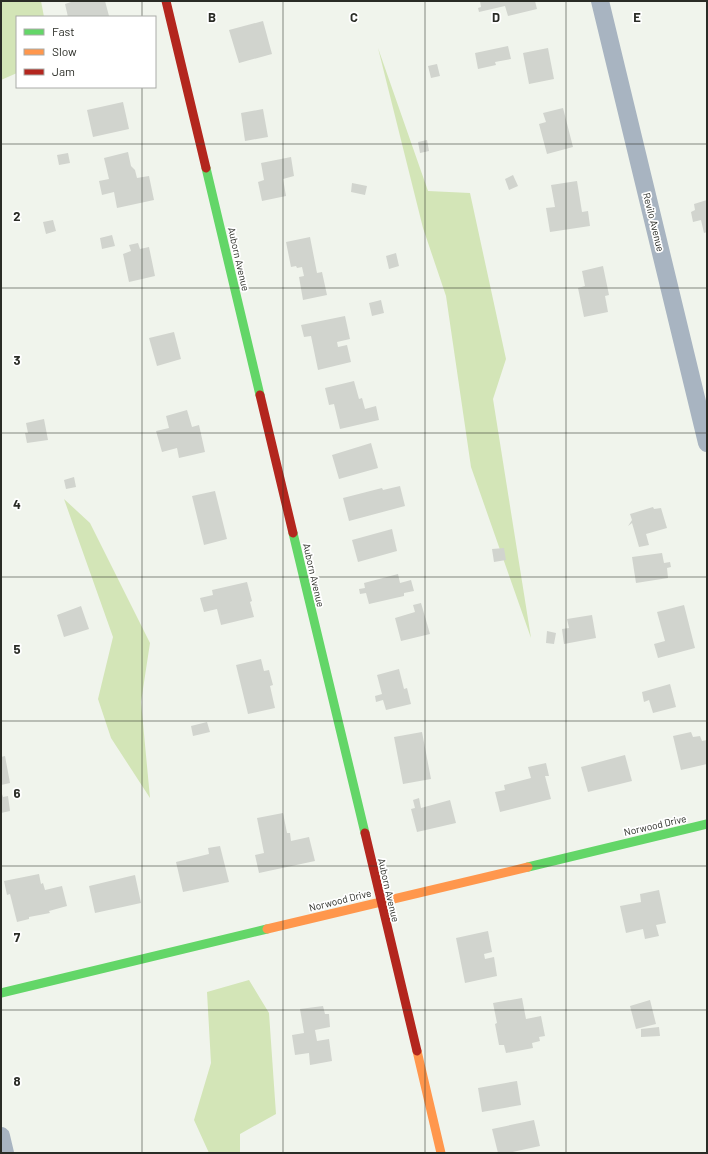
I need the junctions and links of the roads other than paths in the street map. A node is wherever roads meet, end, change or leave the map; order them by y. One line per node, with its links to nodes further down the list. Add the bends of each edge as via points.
1 (166, 1): 5 (street, Auborn Avenue)
2 (600, 1): 3 (street, Revilo Avenue)
3 (707, 443)
4 (707, 824): 5 (street, Norwood Drive)
5 (380, 901): 6 (street, Norwood Drive); 9 (street, Auborn Avenue)
6 (1, 993)
7 (1, 1136): 8 (street)
8 (5, 1153)
9 (441, 1153)

